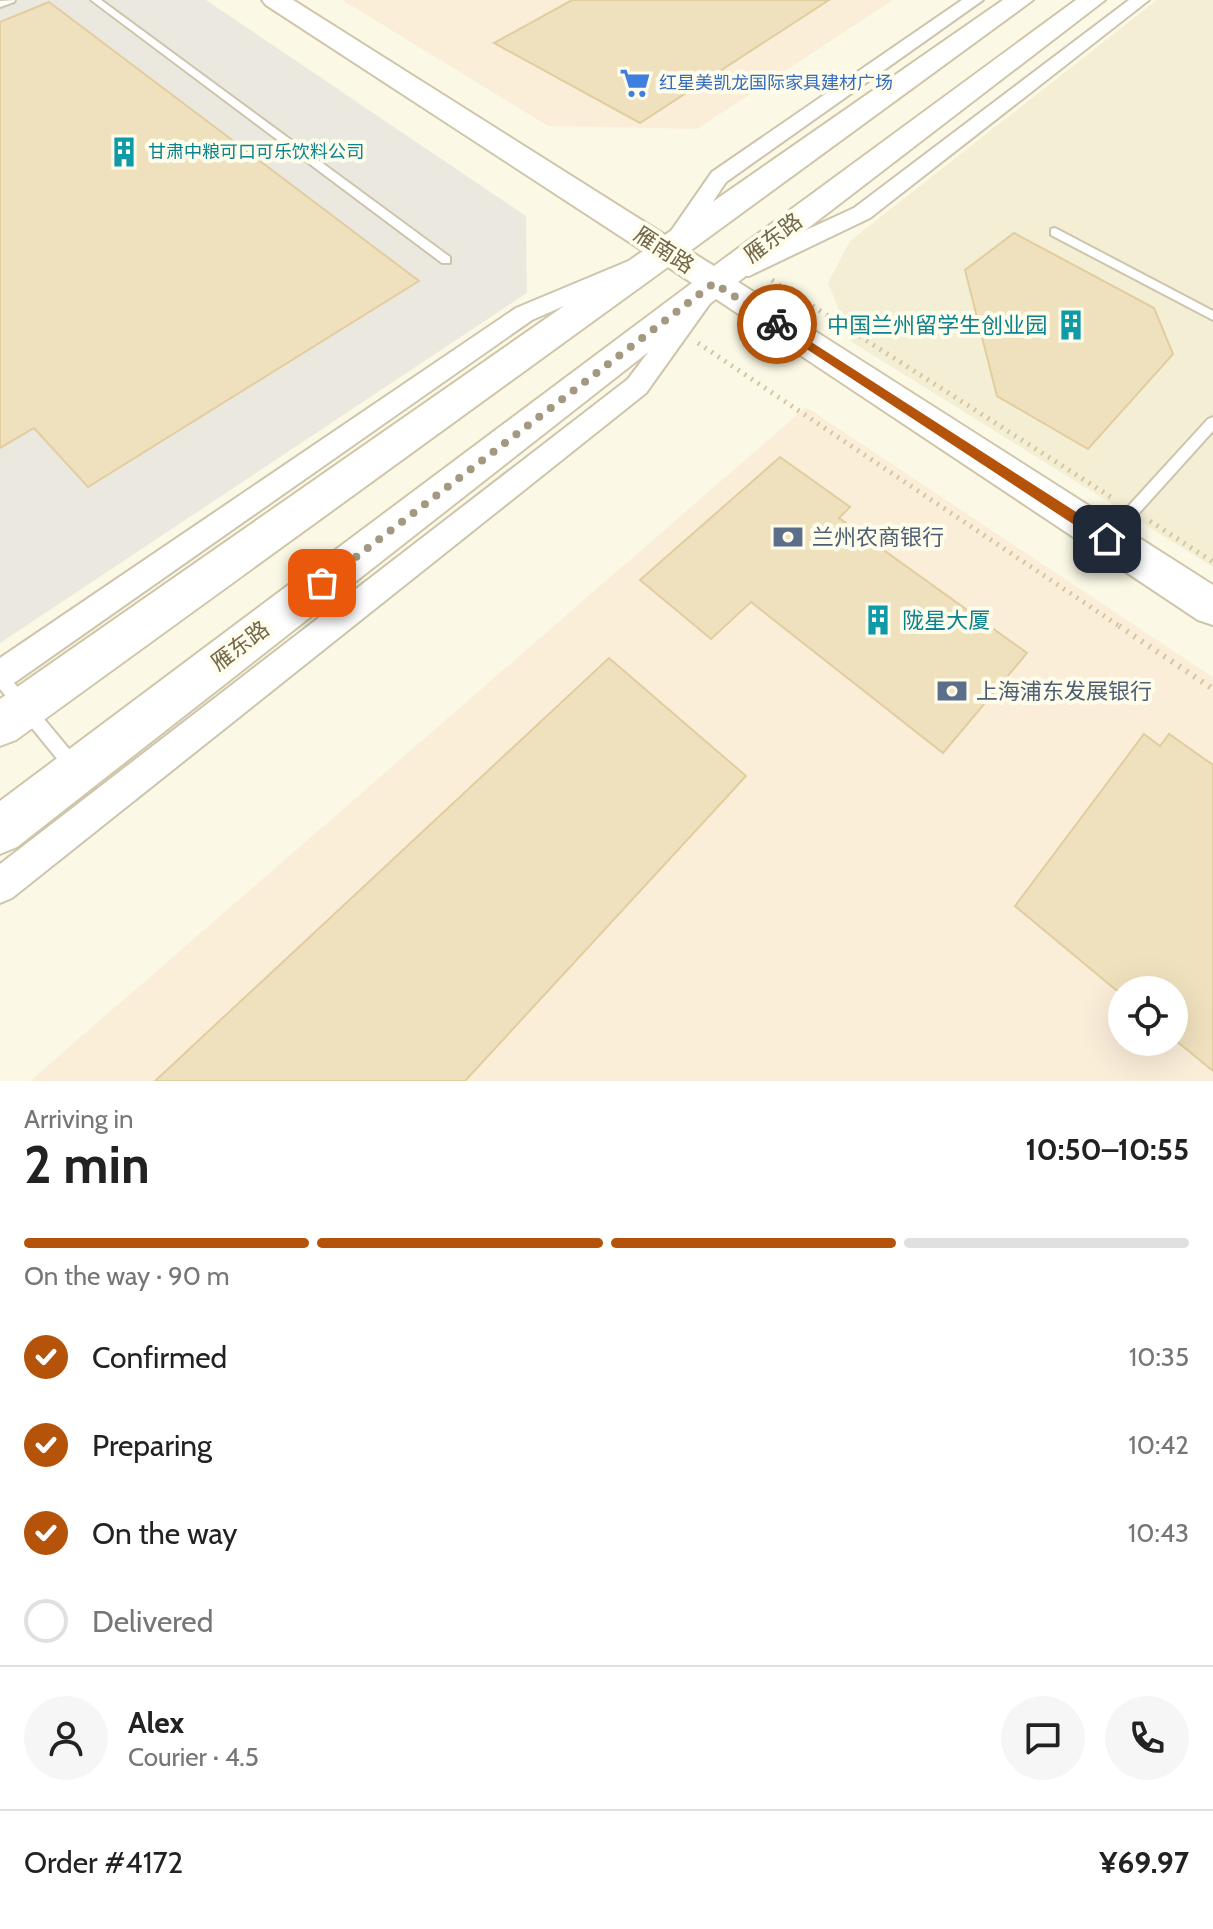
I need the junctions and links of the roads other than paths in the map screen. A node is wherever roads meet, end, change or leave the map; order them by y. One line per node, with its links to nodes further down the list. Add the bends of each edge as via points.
1 (11, 0): 8 (lane)
2 (95, 0): 11 (lane)
3 (275, 0): 10 (main road, 雁南路)
4 (974, 0): 10 (street, via 719,177)
5 (1020, 0): 10 (main road)
6 (1092, 0): 12 (main road, 雁东路)
7 (1140, 0): 12 (street, via 862,213)
8 (0, 4)
9 (1055, 232): 13 (lane)
10 (668, 252): 12 (main road, 雁南路); 17 (street, via 524,314); 18 (main road)
11 (446, 260)
12 (714, 283): 15 (main road, 雁南路); 19 (main road, 雁东路); 21 (street, via 637,386)
13 (1213, 316)
14 (1213, 422): 15 (lane)
15 (1107, 539): 16 (main road, 雁南路)
16 (1213, 607)
17 (0, 676): 18 (lane)
18 (12, 716): 19 (lane)
19 (77, 771): 20 (main road, 雁东路)
20 (0, 830)
21 (0, 886)

